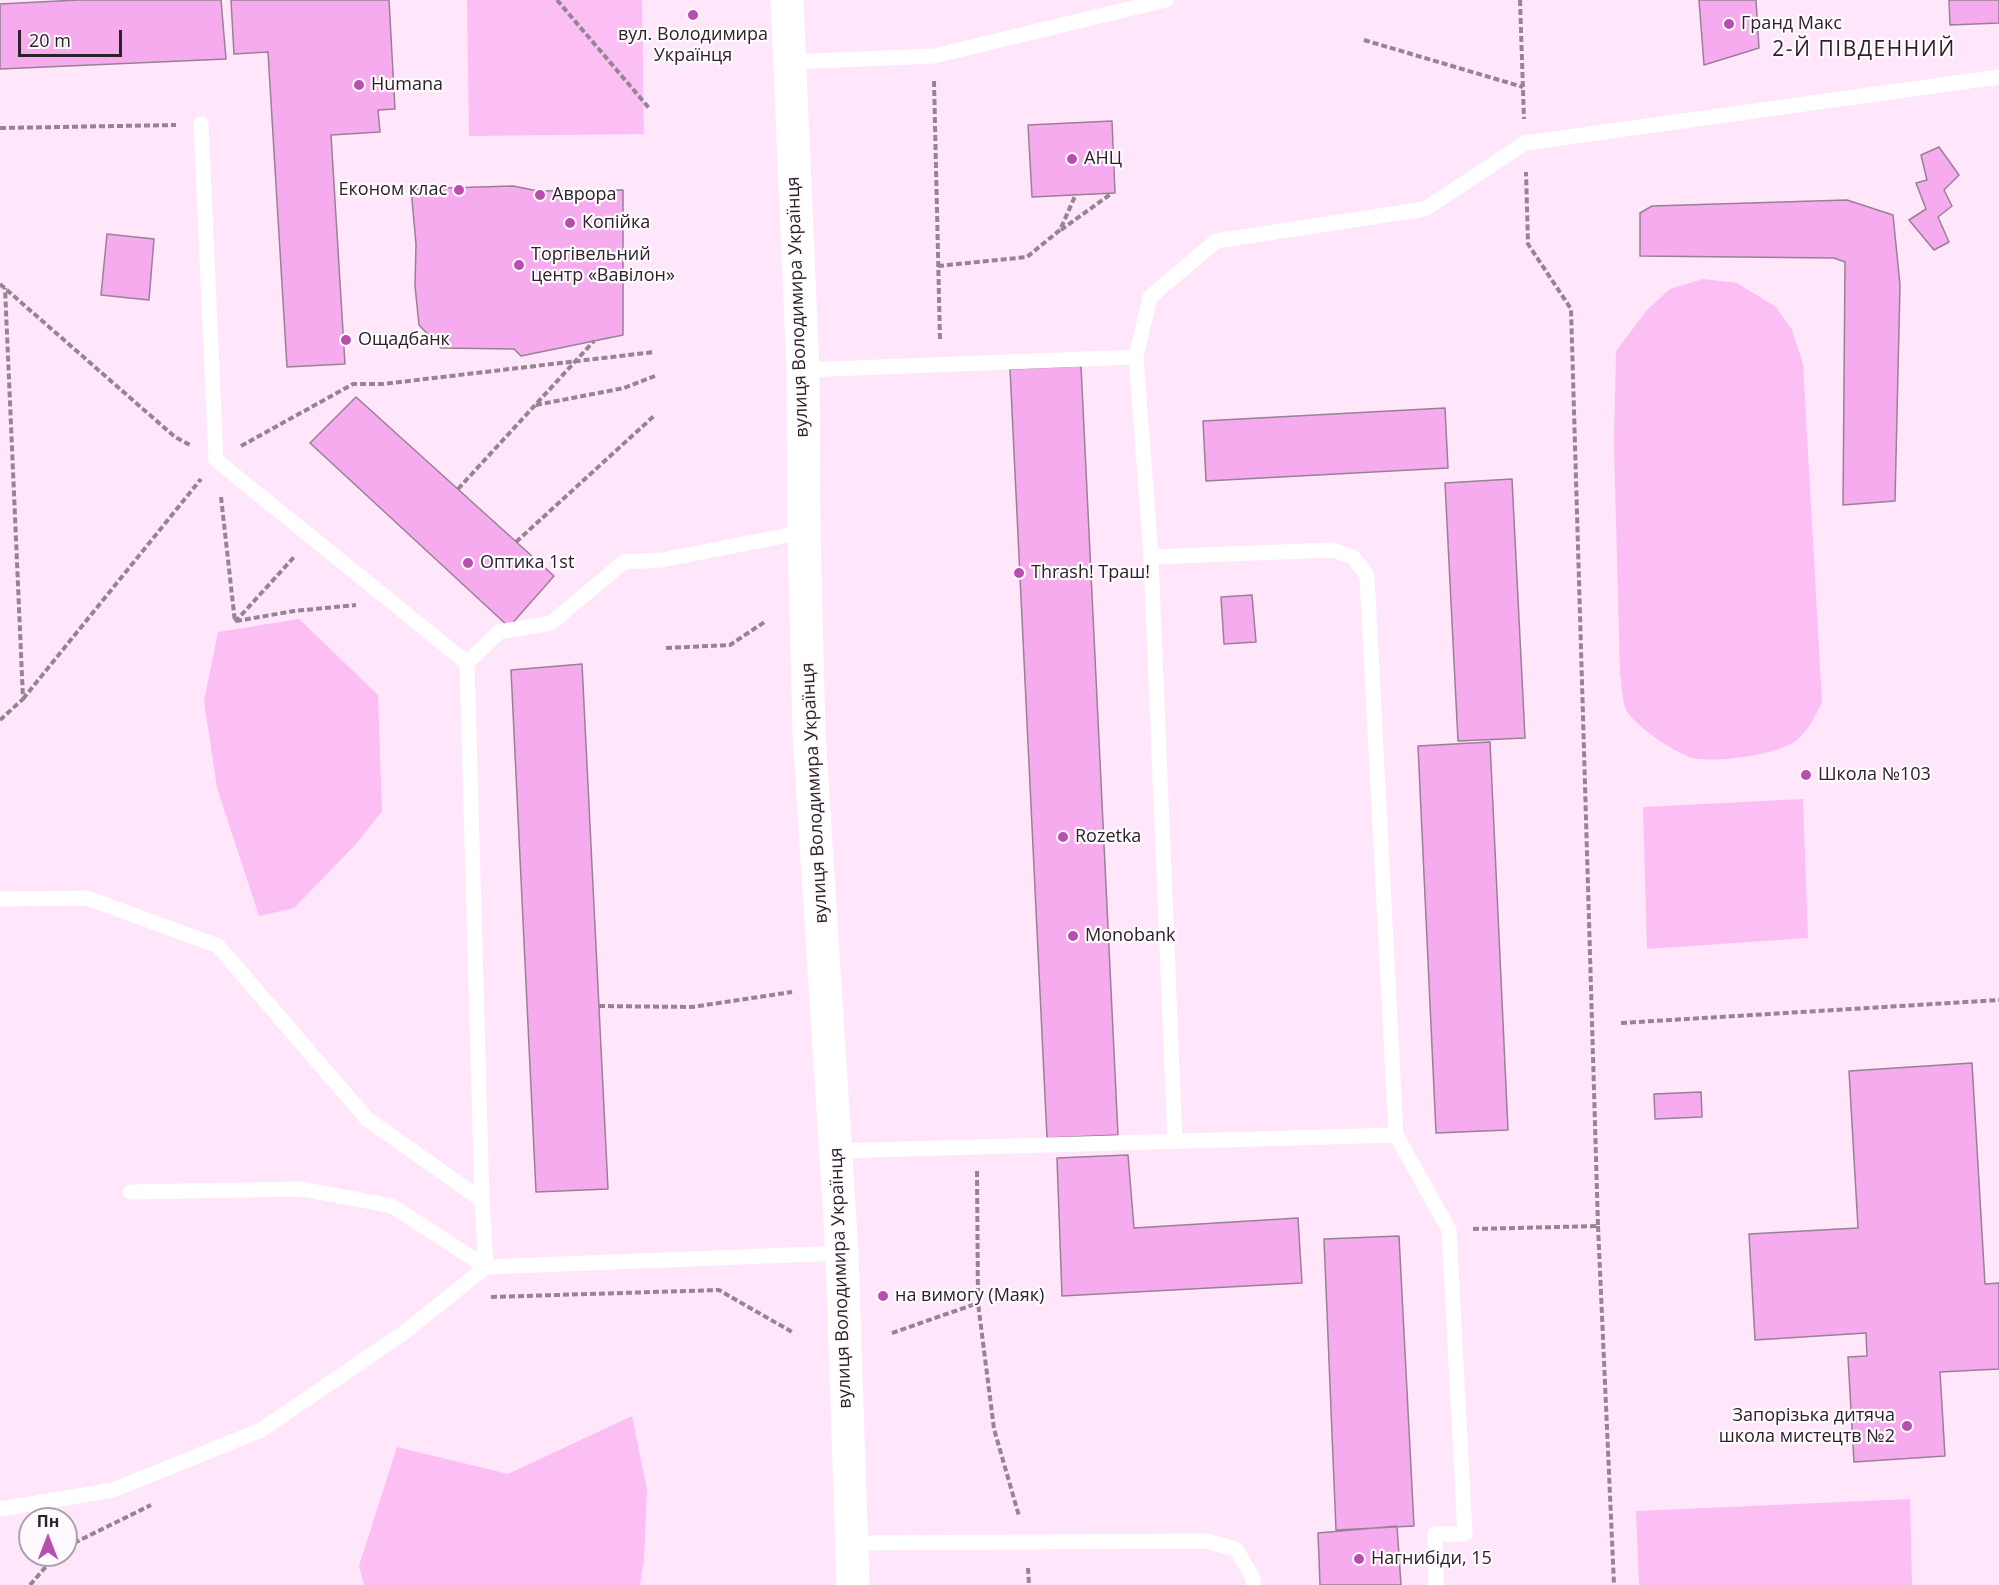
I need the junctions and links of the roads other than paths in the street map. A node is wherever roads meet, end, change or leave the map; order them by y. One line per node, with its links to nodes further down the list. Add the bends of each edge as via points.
1 (787, 0): 3 (street, вулиця Володимира Українця)
2 (1166, 0): 3 (lane, via 934,56)
3 (789, 62): 7 (street, вулиця Володимира Українця)
4 (1999, 77): 6 (lane, via 1525,143 1425,209 1216,241 1150,297)
5 (201, 124): 10 (lane, via 216,460)
6 (1136, 357): 7 (lane); 9 (lane)
7 (802, 370): 8 (street, вулиця Володимира Українця)
8 (804, 532): 10 (lane, via 662,560 624,562 551,623 499,632); 14 (street, вулиця Володимира Українця, via 809,733)
9 (1151, 557): 12 (lane, via 1332,550 1353,557 1367,576); 13 (lane)
10 (466, 663): 16 (lane)
11 (0, 899): 16 (lane, via 87,898 218,946 368,1119)
12 (1396, 1135): 13 (lane); 23 (lane, via 1449,1230 1466,1534 1435,1534)
13 (1175, 1142): 14 (lane)
14 (836, 1151): 17 (street, вулиця Володимира Українця)
15 (130, 1192): 18 (lane, via 302,1189 392,1206)
16 (482, 1200): 18 (lane)
17 (842, 1253): 18 (lane); 20 (street, вулиця Володимира Українця)
18 (486, 1267): 19 (lane, via 402,1334 261,1430 113,1490)
19 (0, 1509)
20 (852, 1543): 21 (street, вулиця Володимира Українця); 22 (lane, via 1206,1541 1236,1549)
21 (853, 1585)
22 (1253, 1585)
23 (1437, 1585)

